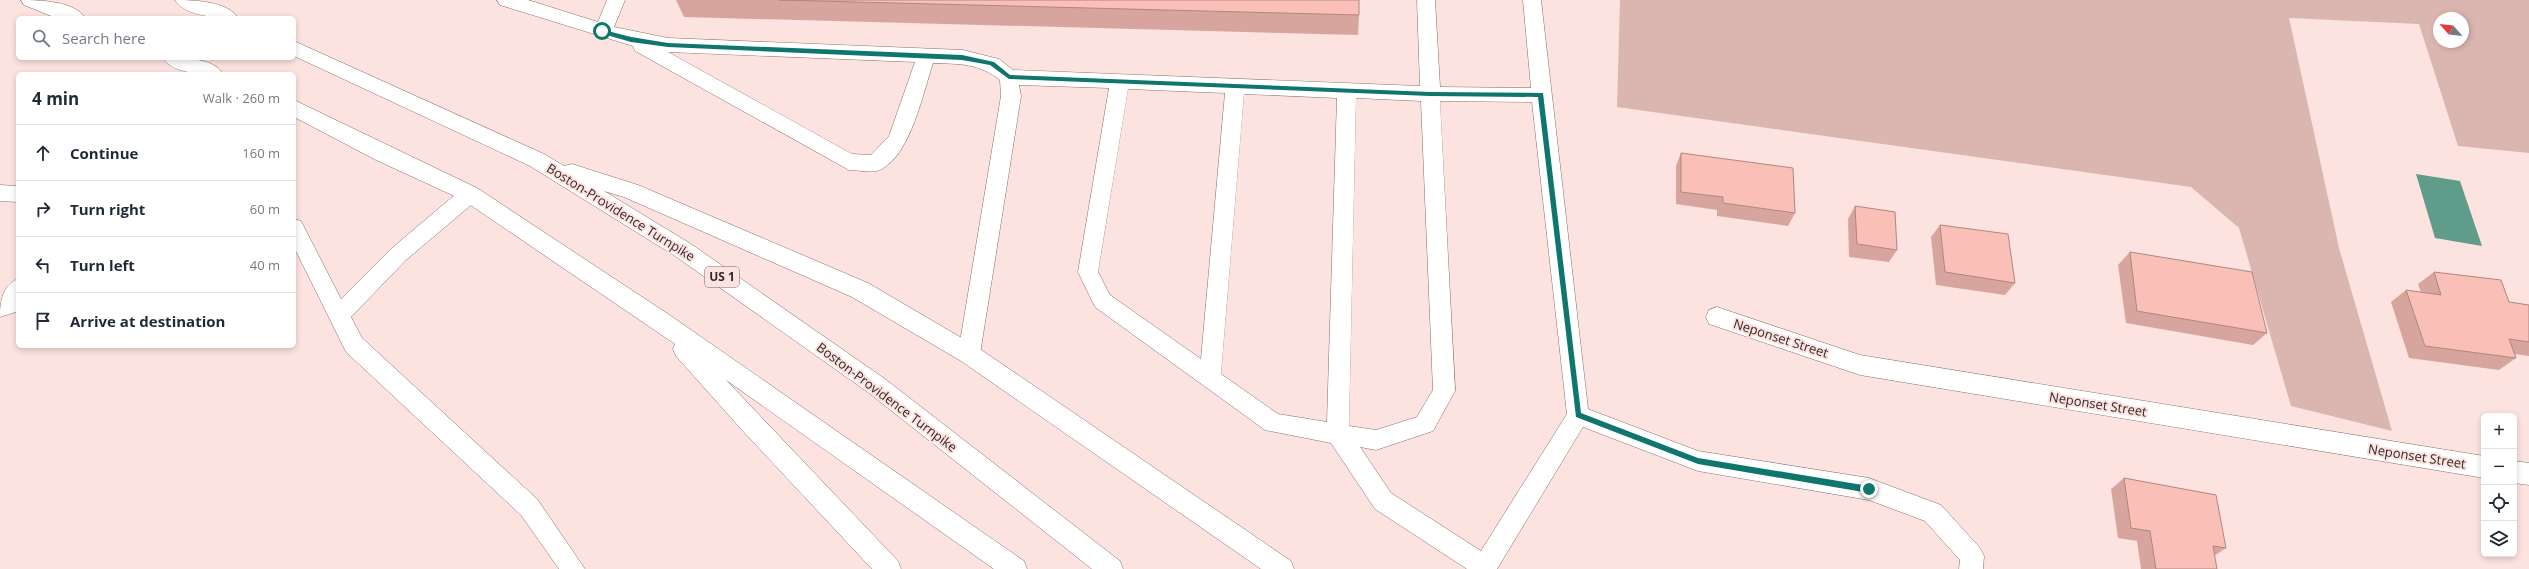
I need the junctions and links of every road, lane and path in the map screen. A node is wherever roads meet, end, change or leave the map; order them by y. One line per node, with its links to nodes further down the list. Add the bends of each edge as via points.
1 (31, 0): 7 (main road)
2 (185, 0): 8 (main road)
3 (506, 0): 9 (lane)
4 (616, 0): 9 (lane)
5 (1426, 0): 19 (lane)
6 (1532, 0): 20 (lane)
7 (71, 16)
8 (223, 16)
9 (602, 31): 10 (lane)
10 (631, 39): 12 (lane, via 668,45); 12 (lane, via 849,162 876,163 898,140)
11 (296, 49): 22 (main road, Boston-Providence Turnpike / US 1)
12 (926, 56): 15 (lane, via 962,58 992,64)
13 (179, 60): 14 (main road)
14 (208, 72)
15 (1009, 77): 16 (lane); 30 (lane, via 1011,96)
16 (1120, 81): 17 (lane); 31 (lane, via 1088,272 1102,301)
17 (1235, 86): 18 (lane); 31 (lane)
18 (1347, 90): 19 (lane); 33 (lane)
19 (1430, 94): 20 (lane); 33 (lane, via 1444,391 1425,424 1376,440)
20 (1541, 95): 32 (lane)
21 (296, 109): 25 (main road, via 383,154)
22 (537, 160): 30 (main road, via 630,191 860,290); 41 (main road, Boston-Providence Turnpike / US 1, via 683,250 877,386)
23 (0, 193): 24 (lane)
24 (16, 194)
25 (470, 194): 27 (lane, via 399,254); 29 (main road)
26 (296, 231): 27 (lane)
27 (339, 315): 38 (lane, via 354,345 529,507)
28 (1717, 317): 34 (main road, Neponset Street, via 1860,365)
29 (660, 321): 39 (main road, via 750,422); 40 (main road)
30 (969, 354): 42 (main road)
31 (1210, 378): 33 (lane, via 1273,422)
32 (1578, 415): 37 (lane); 43 (lane, via 1698,461 1869,489 1933,513 1972,556)
33 (1338, 434): 37 (lane, via 1383,501)
34 (2481, 467)
35 (2517, 472): 36 (main road)
36 (2529, 474)
37 (1487, 568)
38 (573, 569)
39 (889, 569)
40 (1015, 569)
41 (1111, 569)
42 (1282, 569)
43 (1971, 569)

